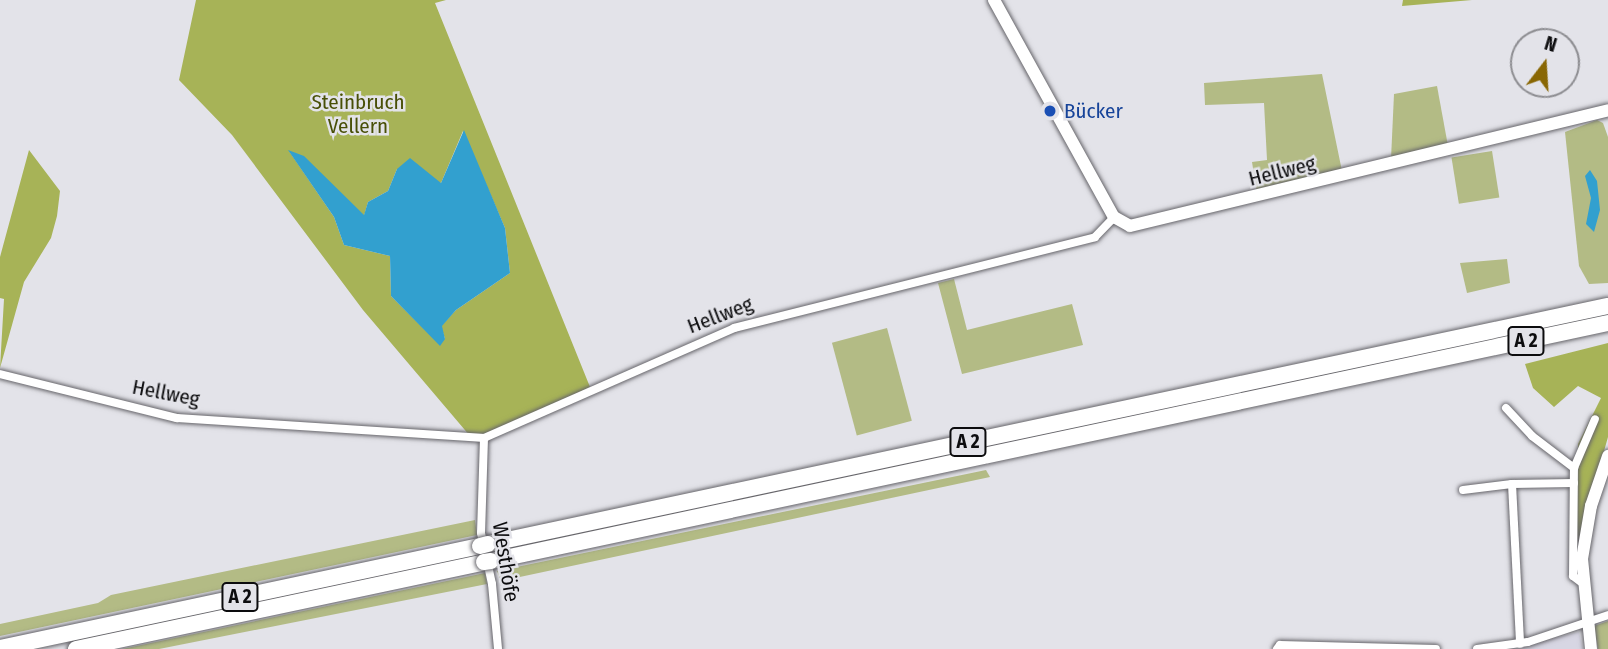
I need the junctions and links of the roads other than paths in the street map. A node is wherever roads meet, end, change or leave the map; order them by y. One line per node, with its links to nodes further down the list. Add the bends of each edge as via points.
1 (994, 0): 3 (main road)
2 (1608, 110): 3 (main road, Hellweg, via 1142,226 1130,226)
3 (1114, 217): 9 (street, Hellweg, via 1095,237 734,328)
4 (1608, 306): 19 (highway, A 2)
5 (1608, 323): 20 (highway, A 2)
6 (0, 374): 9 (street, Hellweg, via 177,418)
7 (1506, 408): 11 (street, via 1532,436)
8 (1595, 419): 11 (street)
9 (484, 438): 21 (street, Westhöfe, via 481,533)
10 (1608, 456): 15 (main road, via 1585,534)
11 (1574, 468): 12 (street)
12 (1574, 483): 13 (street); 15 (street, via 1573,576)
13 (1512, 484): 14 (street); 18 (street)
14 (1463, 490)
15 (1581, 582): 17 (main road)
16 (1608, 615): 17 (street)
17 (1586, 623): 18 (street); 25 (main road)
18 (1520, 644): 24 (street)
19 (0, 648)
20 (76, 649)
21 (498, 649)
22 (1277, 649): 23 (street, via 1280,645)
23 (1436, 649)
24 (1477, 649)
25 (1591, 649)

